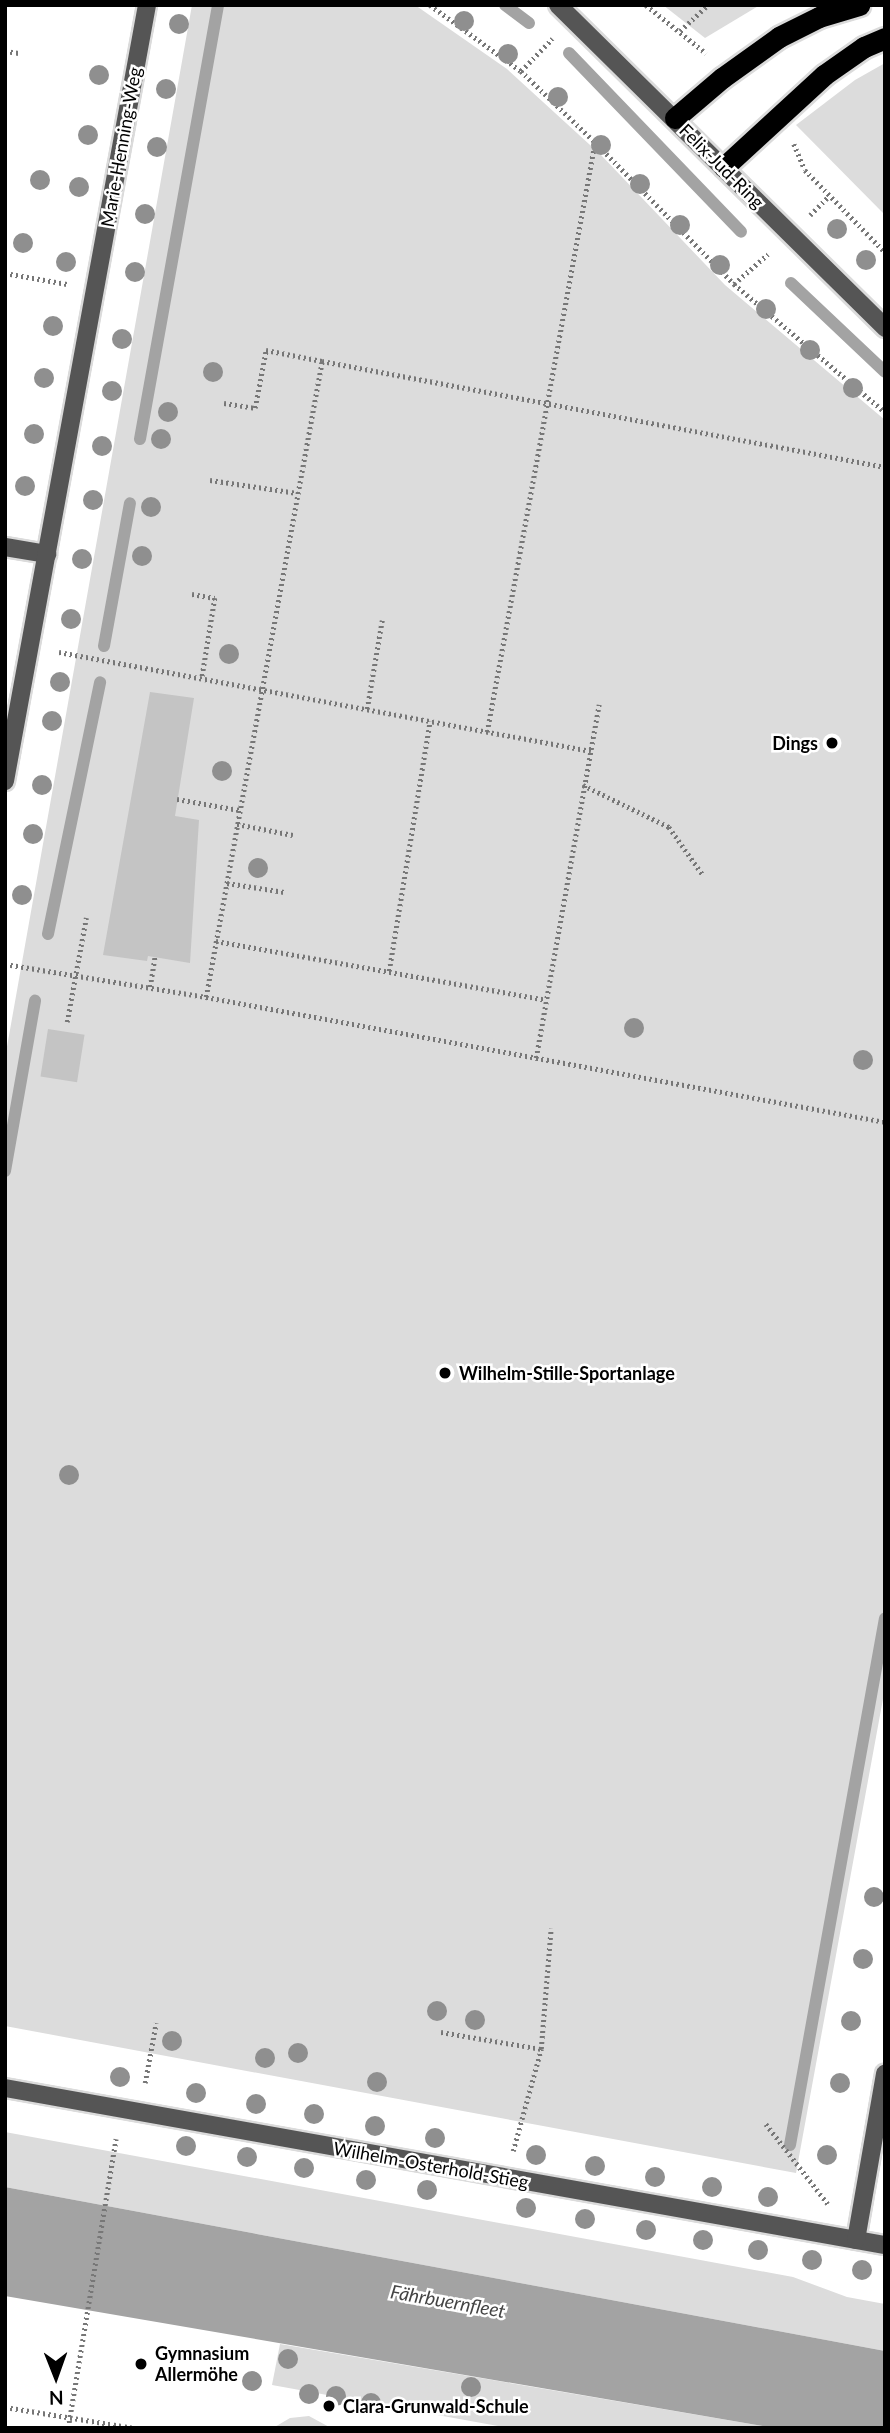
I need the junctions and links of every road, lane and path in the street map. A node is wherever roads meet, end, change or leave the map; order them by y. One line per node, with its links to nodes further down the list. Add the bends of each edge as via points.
1 (147, 5): 16 (street, Marie-Henning-Weg)
2 (430, 5): 11 (path, via 521,71)
3 (558, 5): 10 (street, Felix-Jud-Ring)
4 (646, 5): 5 (path, via 680,32)
5 (708, 5)
6 (859, 5): 10 (highway, via 819,17 779,37)
7 (885, 38): 12 (highway, via 824,75)
8 (5, 51): 9 (path)
9 (19, 53)
10 (675, 118): 12 (street, Felix-Jud-Ring)
11 (595, 142): 15 (path); 20 (path)
12 (724, 167): 13 (street, Felix-Jud-Ring)
13 (790, 235): 15 (path); 17 (street, Felix-Jud-Ring)
14 (5, 273): 16 (path)
15 (734, 284): 21 (path)
16 (95, 289): 26 (street, Marie-Henning-Weg)
17 (885, 328)
18 (322, 361): 19 (path, via 265,350 255,408); 20 (path); 24 (path)
19 (224, 403)
20 (547, 403): 22 (path); 35 (path)
21 (885, 412)
22 (885, 467)
23 (210, 480): 24 (path)
24 (297, 493): 31 (path)
25 (5, 547): 26 (street)
26 (47, 555): 29 (street, Marie-Henning-Weg)
27 (192, 594): 30 (path, via 215,598)
28 (383, 620): 33 (path)
29 (30, 647): 30 (path); 37 (street, Marie-Henning-Weg)
30 (201, 678): 31 (path)
31 (260, 690): 33 (path); 40 (path)
32 (599, 705): 36 (path)
33 (367, 709): 34 (path)
34 (430, 722): 35 (path); 50 (path)
35 (487, 732): 36 (path)
36 (591, 751): 38 (path)
37 (5, 781)
38 (583, 785): 43 (path, via 669,827); 54 (path)
39 (177, 799): 40 (path)
40 (239, 810): 41 (path)
41 (237, 824): 42 (path); 44 (path)
42 (293, 835)
43 (703, 875)
44 (226, 883): 45 (path); 47 (path)
45 (284, 892)
46 (86, 918): 51 (path)
47 (216, 941): 50 (path); 53 (path)
48 (155, 957): 52 (path)
49 (5, 964): 51 (path)
50 (389, 971): 54 (path)
51 (75, 975): 52 (path); 55 (path)
52 (150, 987): 53 (path)
53 (206, 997): 56 (path)
54 (546, 1000): 56 (path)
55 (67, 1022)
56 (536, 1058): 57 (path)
57 (885, 1122)
58 (551, 1928): 61 (path)
59 (156, 2023): 65 (path)
60 (441, 2032): 61 (path)
61 (541, 2049): 67 (path)
62 (885, 2074): 68 (street)
63 (5, 2088): 64 (street, Wilhelm-Osterhold-Stieg)
64 (120, 2109): 65 (street, Wilhelm-Osterhold-Stieg); 71 (path)
65 (140, 2112): 67 (street, Wilhelm-Osterhold-Stieg)
66 (766, 2124): 68 (path)
67 (506, 2179): 68 (street, Wilhelm-Osterhold-Stieg)
68 (856, 2240): 69 (street, Wilhelm-Osterhold-Stieg)
69 (885, 2245)
70 (5, 2407): 71 (path)
71 (70, 2416): 72 (path); 73 (path)
72 (68, 2428)
73 (134, 2428)

